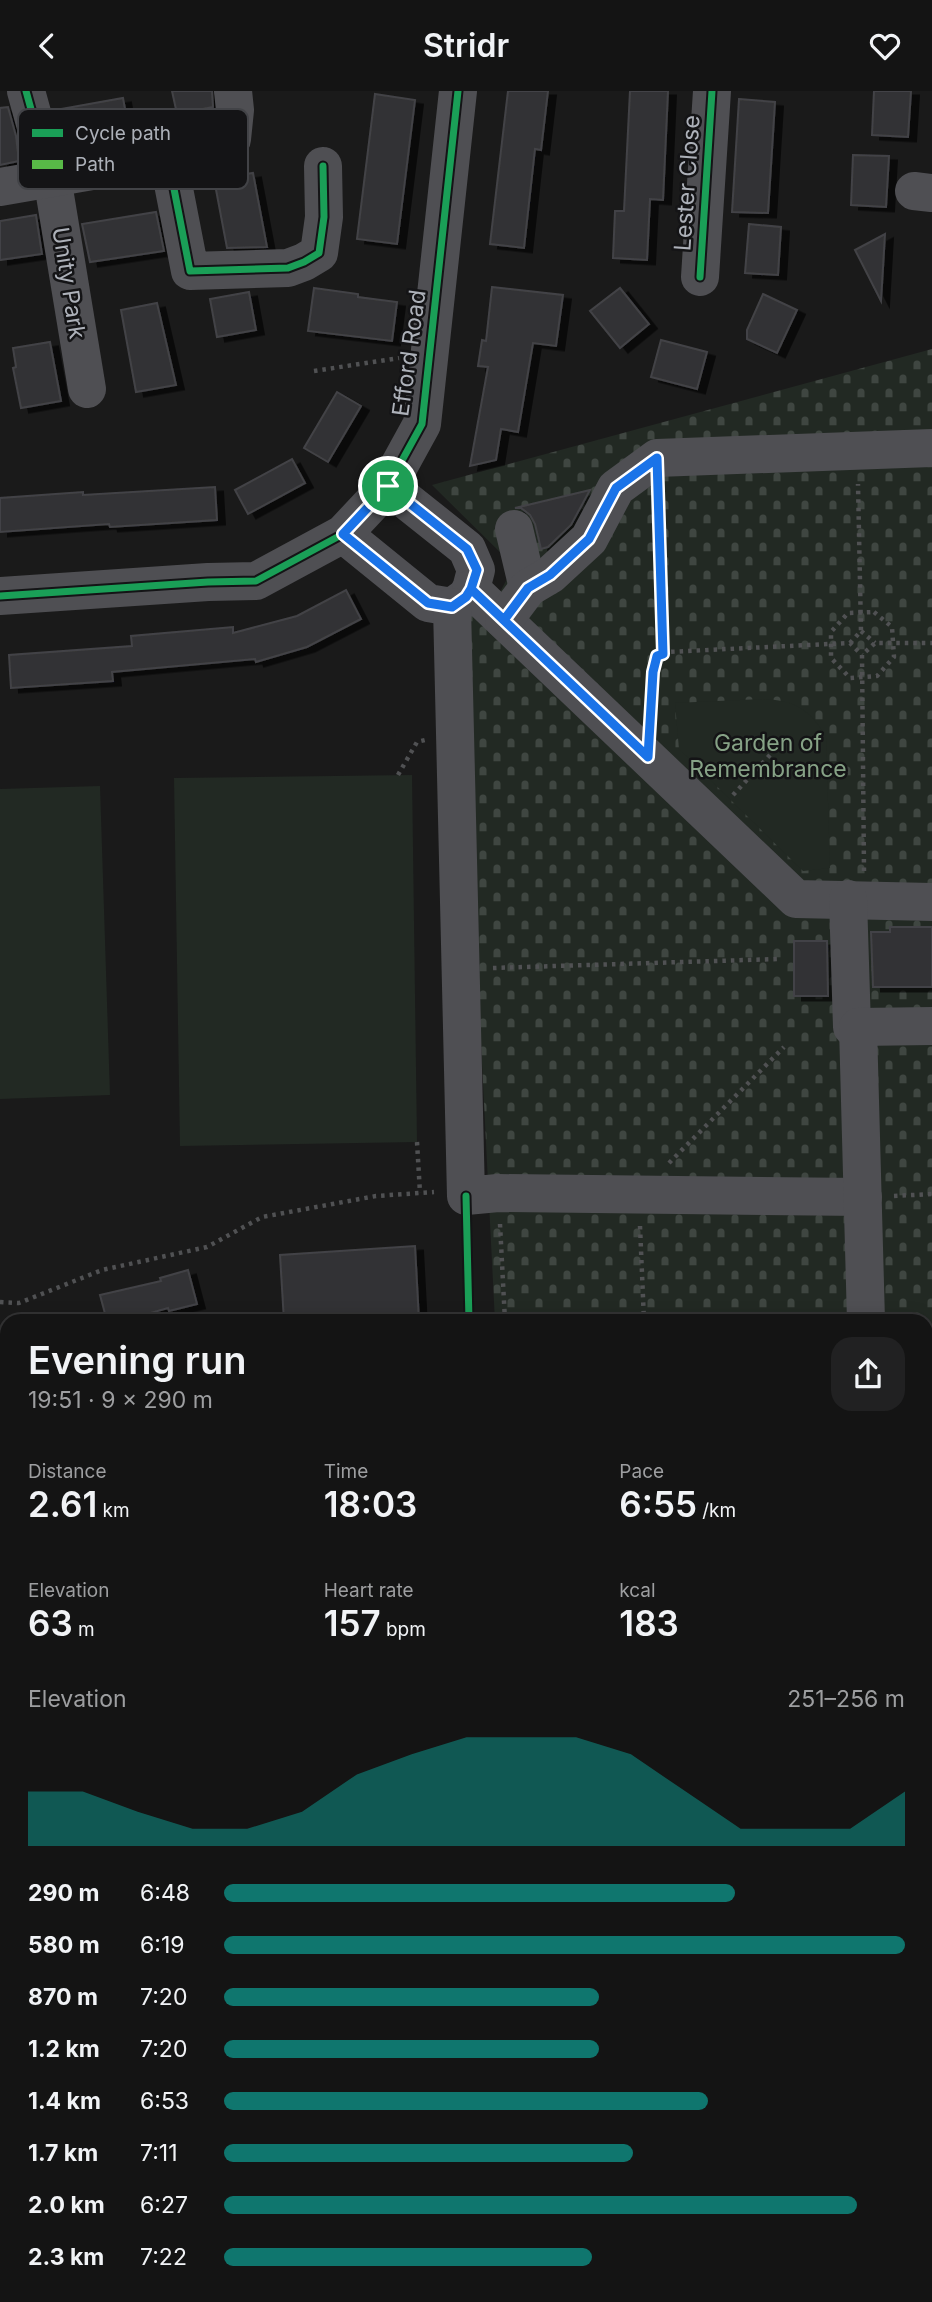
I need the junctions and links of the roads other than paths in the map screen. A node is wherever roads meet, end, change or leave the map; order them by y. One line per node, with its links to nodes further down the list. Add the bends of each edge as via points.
1 (26, 91): 5 (street, Unity Park)
2 (233, 91): 6 (street)
3 (458, 91): 15 (street, Efford Road, via 422,424)
4 (712, 91): 12 (street, Lester Close)
5 (31, 109)
6 (235, 109)
7 (323, 166): 11 (street, via 324,216 318,253 288,268 190,271)
8 (18, 184): 9 (street)
9 (0, 187)
10 (50, 189): 13 (street, Unity Park)
11 (174, 189)
12 (700, 277)
13 (87, 389)
14 (932, 448): 18 (street, via 657,458 616,488 589,539 550,575)
15 (388, 486): 17 (street, Efford Road); 20 (street, via 467,549 477,570)
16 (514, 529): 18 (street)
17 (343, 534): 19 (street, Efford Road, via 256,581); 20 (street, via 428,603)
18 (528, 588): 21 (street)
19 (0, 596)
20 (462, 598): 21 (street); 26 (street, via 457,733 482,1191)
21 (504, 620): 22 (street, via 796,899)
22 (856, 900): 23 (street); 25 (street, via 852,1027)
23 (932, 902)
24 (932, 1025): 25 (street)
25 (858, 1027): 26 (street)
26 (863, 1197): 27 (street)
27 (866, 1314)

